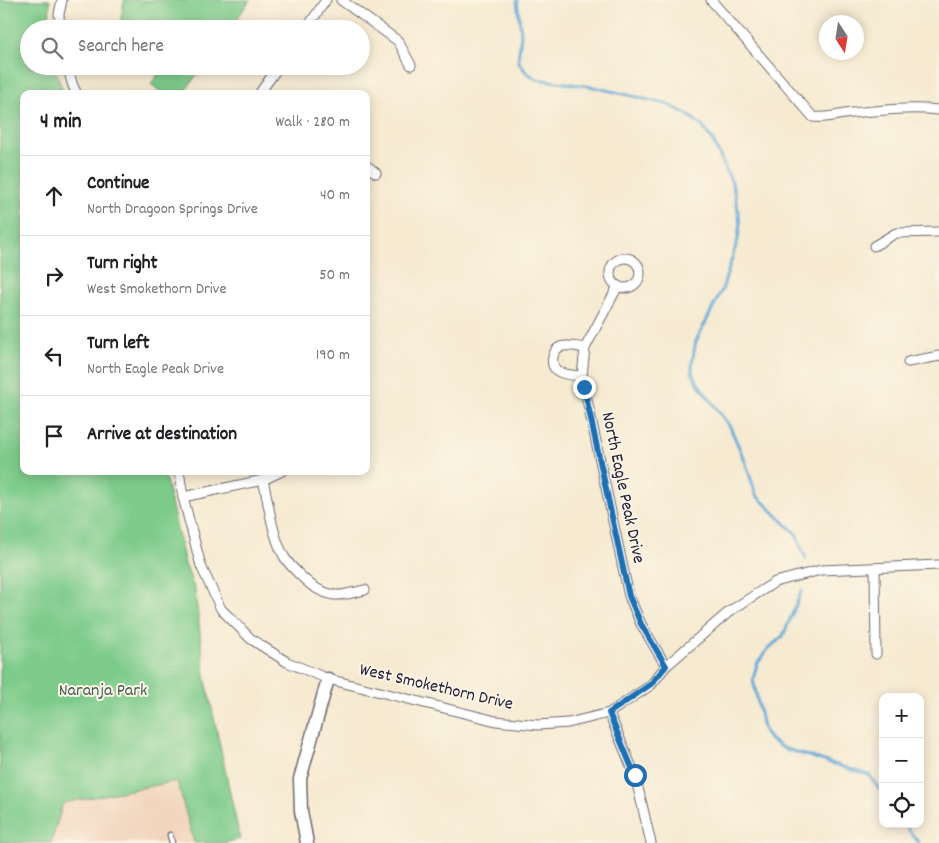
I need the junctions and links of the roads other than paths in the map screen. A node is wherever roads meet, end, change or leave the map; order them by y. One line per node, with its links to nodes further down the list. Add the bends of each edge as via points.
1 (62, 0): 5 (street)
2 (326, 0): 6 (street)
3 (341, 0): 7 (street)
4 (710, 0): 14 (street, via 813,117 900,108)
5 (59, 20)
6 (312, 20)
7 (369, 20)
8 (370, 21): 9 (street, via 398,41)
9 (411, 65)
10 (70, 75): 12 (street)
11 (273, 75): 13 (street)
12 (75, 90)
13 (264, 90)
14 (939, 110)
15 (370, 168): 16 (street)
16 (376, 173)
17 (939, 232): 18 (street, via 896,233)
18 (874, 246)
19 (618, 286): 20 (street, North Eagle Peak Drive)
20 (585, 348): 23 (street, North Eagle Peak Drive); 23 (street, via 562,347 557,349 553,358 557,371)
21 (939, 356): 22 (street)
22 (908, 362)
23 (582, 376): 32 (street, North Eagle Peak Drive, via 629,596)
24 (180, 475): 27 (street, West Smokethorn Drive)
25 (274, 475): 26 (street)
26 (263, 480): 27 (street); 30 (street, via 280,546 295,570 308,582 334,594)
27 (184, 497): 33 (street, West Smokethorn Drive, via 201,566 221,609 251,640 287,662)
28 (939, 565): 29 (street, West Smokethorn Drive)
29 (875, 568): 31 (street); 32 (street, West Smokethorn Drive, via 821,570 775,582 730,612)
30 (365, 590)
31 (876, 654)
32 (666, 666): 34 (street, West Smokethorn Drive, via 651,684)
33 (328, 679): 34 (street, West Smokethorn Drive, via 496,721 538,725); 37 (street, via 300,779)
34 (609, 713): 38 (street, via 635,775)
35 (170, 836): 36 (lane)
36 (172, 843)
37 (307, 843)
38 (651, 843)

